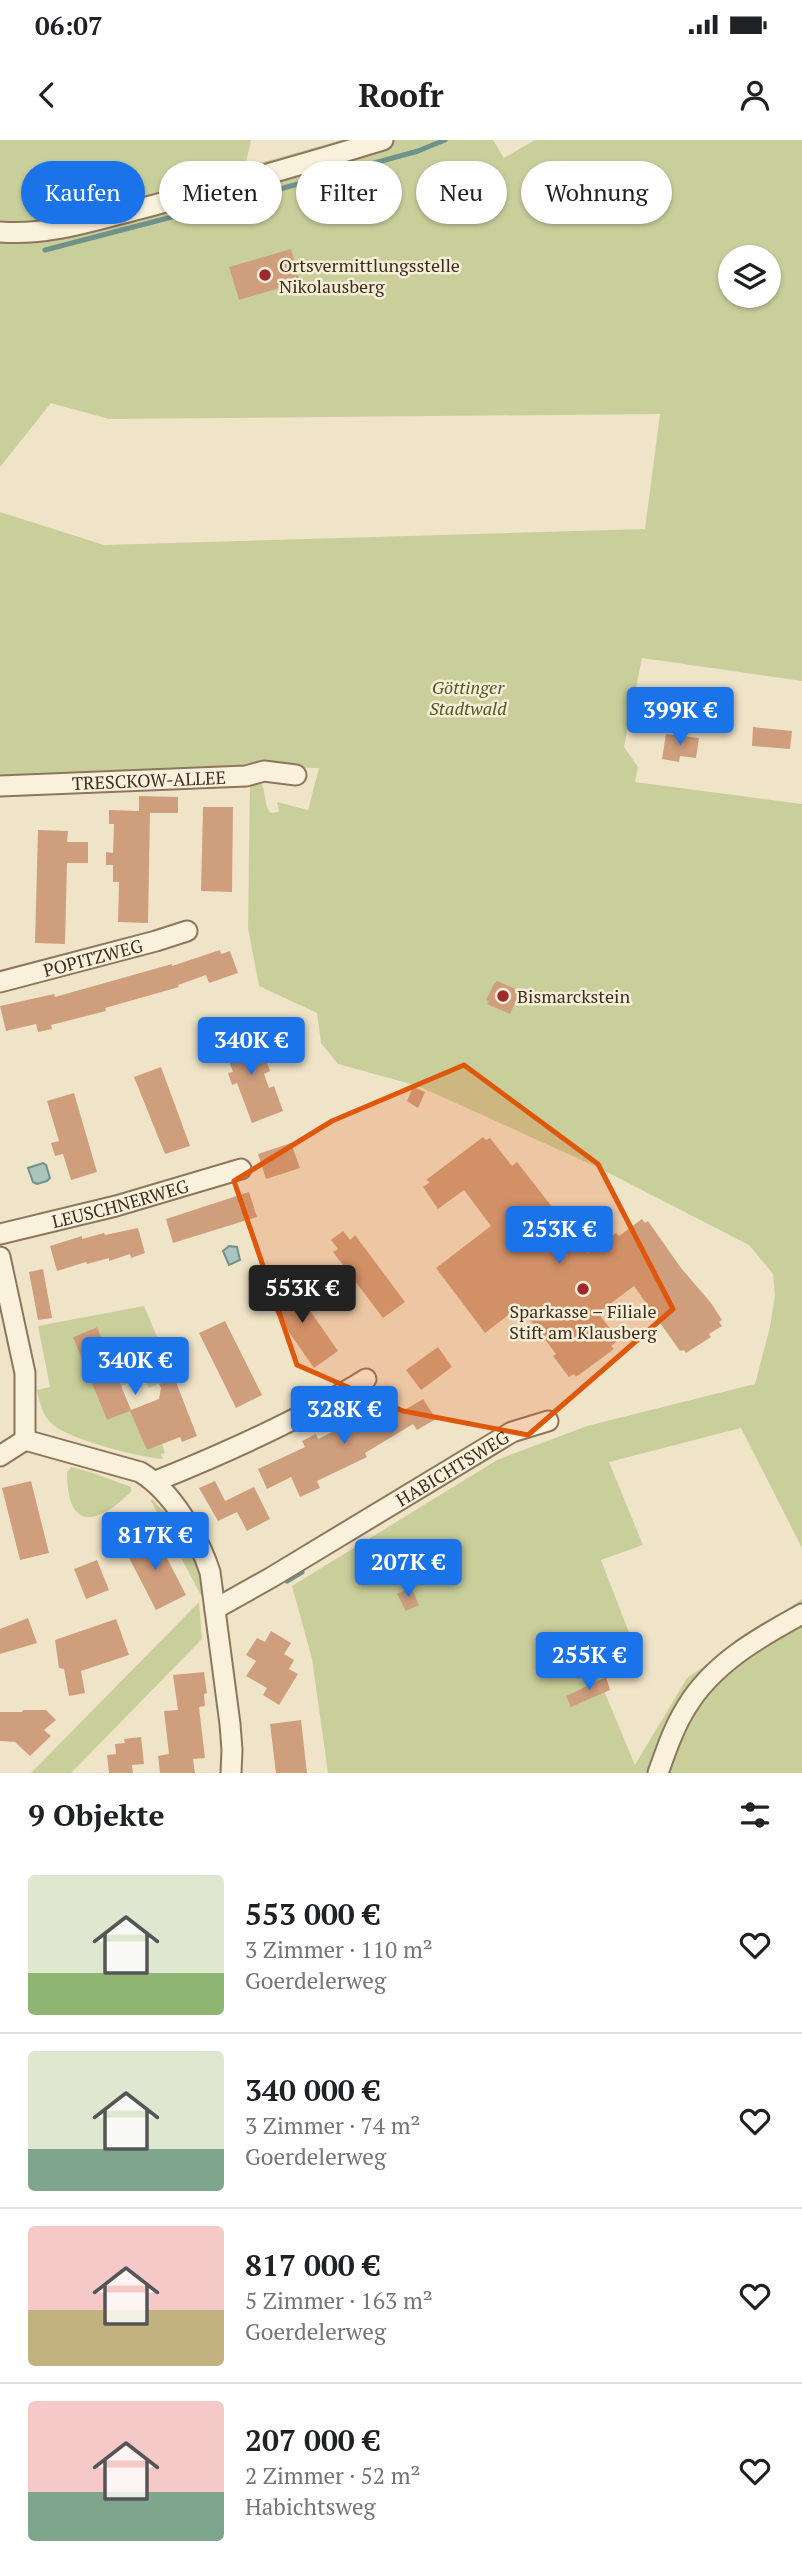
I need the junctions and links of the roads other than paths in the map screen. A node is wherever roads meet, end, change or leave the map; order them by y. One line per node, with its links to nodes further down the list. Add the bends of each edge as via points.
1 (383, 140): 2 (street, via 86,222 34,232)
2 (0, 232)
3 (296, 775): 4 (street, TRESCKOW-ALLEE, via 264,771 246,776)
4 (0, 786)
5 (187, 931): 6 (street, POPITZWEG)
6 (0, 982)
7 (241, 1169): 8 (street, LEUSCHNERWEG)
8 (0, 1234)
9 (0, 1257): 12 (street, via 24,1373)
10 (366, 1379): 14 (street, via 283,1424)
11 (548, 1421): 15 (street, HABICHTSWEG, via 512,1432)
12 (25, 1440): 13 (street); 14 (street, via 140,1472)
13 (0, 1456)
14 (156, 1481): 15 (street, via 203,1552)
15 (215, 1609): 17 (street)
16 (802, 1614): 18 (street, via 732,1656 707,1681 686,1707)
17 (231, 1773)
18 (658, 1773)

